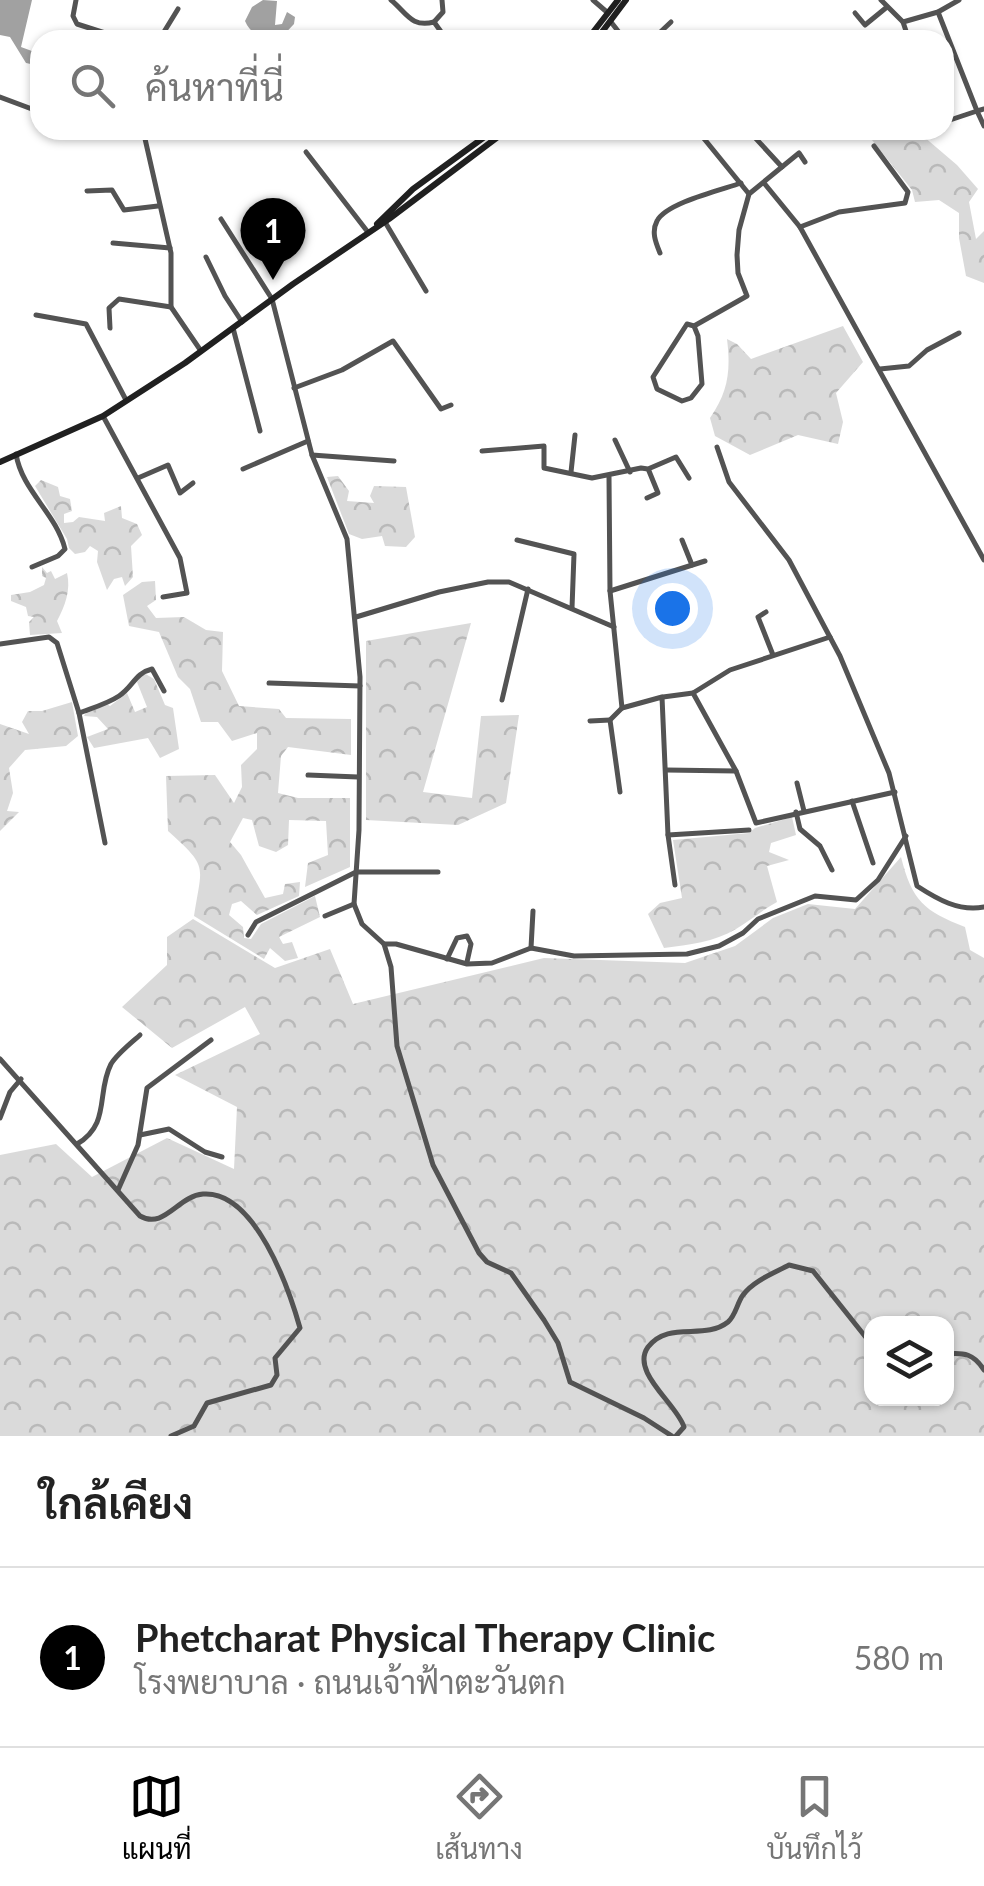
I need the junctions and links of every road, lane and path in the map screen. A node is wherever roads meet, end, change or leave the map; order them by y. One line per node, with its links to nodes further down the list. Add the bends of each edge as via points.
1 (76, 0): 17 (street, via 77,24)
2 (390, 0): 14 (street, via 410,21)
3 (442, 0): 14 (street)
4 (592, 0): 13 (street)
5 (618, 0): 13 (main road)
6 (626, 0): 13 (main road)
7 (881, 0): 9 (street)
8 (959, 0): 11 (street)
9 (887, 7): 12 (street, via 865,25); 16 (street)
10 (178, 9): 18 (street)
11 (938, 12): 16 (street); 25 (street)
12 (856, 13)
13 (609, 17): 20 (main road); 21 (main road); 22 (street)
14 (434, 22): 19 (street)
15 (671, 22): 23 (street)
16 (903, 22): 24 (street)
17 (98, 30)
18 (166, 30)
19 (440, 30)
20 (597, 30)
21 (602, 30)
22 (618, 30)
23 (663, 30)
24 (906, 30)
25 (946, 30)
26 (954, 49): 29 (street)
27 (0, 97): 28 (street)
28 (30, 108)
29 (980, 110): 30 (street); 31 (street)
30 (954, 119)
31 (984, 126)
32 (145, 140): 45 (street)
33 (480, 140): 47 (main road, via 413,189)
34 (493, 140): 47 (main road)
35 (705, 140): 41 (street)
36 (757, 140): 40 (street)
37 (874, 146): 48 (street, via 908,192 905,203 840,212)
38 (306, 152): 49 (street)
39 (804, 162): 40 (street, via 799,154)
40 (782, 167): 42 (street)
41 (741, 183): 44 (street); 52 (street, via 666,210 654,230)
42 (764, 183): 44 (street); 48 (street)
43 (88, 191): 45 (street, via 112,190 124,210)
44 (749, 194): 59 (street, via 737,256 746,296)
45 (159, 206): 51 (street)
46 (221, 219): 55 (street)
47 (380, 224): 49 (main road); 54 (street)
48 (800, 227): 64 (street)
49 (367, 231): 55 (main road)
50 (113, 243): 51 (street)
51 (170, 248): 56 (street)
52 (660, 254)
53 (206, 257): 58 (street)
54 (426, 291)
55 (272, 299): 58 (main road); 65 (street)
56 (172, 306): 60 (street, via 119,299 109,308); 63 (street)
57 (36, 314): 66 (street, via 86,324)
58 (242, 322): 61 (main road)
59 (694, 326): 59 (street, via 687,324 654,378 658,389 682,401 702,384)
60 (110, 328)
61 (234, 328): 63 (main road); 69 (street)
62 (959, 332): 64 (street, via 910,366)
63 (201, 351): 66 (main road)
64 (880, 369): 90 (street)
65 (294, 388): 67 (street, via 393,341 441,409); 72 (street)
66 (126, 402): 68 (main road)
67 (451, 405)
68 (102, 416): 75 (main road); 84 (street)
69 (260, 431)
70 (575, 435): 82 (street)
71 (615, 440): 81 (street)
72 (308, 442): 76 (street); 79 (street)
73 (717, 447): 101 (street, via 729,482 789,560)
74 (482, 450): 82 (street, via 544,446 544,468)
75 (16, 454): 78 (main road); 93 (street, via 65,549)
76 (312, 456): 77 (street); 99 (street, via 347,540)
77 (394, 460)
78 (0, 462)
79 (243, 469)
80 (648, 469): 81 (street); 85 (street, via 676,457); 87 (street, via 658,492)
81 (630, 472): 83 (street)
82 (571, 473): 83 (street)
83 (609, 477): 95 (street)
84 (138, 478): 86 (street, via 168,465 180,493); 96 (street, via 180,558 187,594)
85 (689, 478)
86 (193, 483)
87 (647, 498)
88 (517, 540): 97 (street, via 574,554)
89 (682, 540): 92 (street)
90 (984, 560)
91 (705, 561): 92 (street)
92 (692, 565): 95 (street)
93 (32, 567)
94 (528, 589): 97 (street); 99 (street, via 488,582); 109 (street)
95 (610, 592): 100 (street)
96 (163, 597)
97 (572, 608): 100 (street)
98 (766, 612): 103 (street, via 758,617)
99 (356, 616): 105 (street)
100 (615, 627): 110 (street)
101 (830, 637): 103 (street); 120 (street)
102 (0, 644): 111 (street, via 49,637 58,643)
103 (772, 656): 107 (street, via 730,670)
104 (269, 683): 105 (street)
105 (360, 686): 117 (street)
106 (164, 691): 111 (street, via 146,670 120,696)
107 (693, 693): 108 (street); 115 (street)
108 (662, 697): 110 (street); 114 (street)
109 (502, 700)
110 (622, 708): 112 (street)
111 (79, 714): 127 (street)
112 (610, 720): 113 (street); 119 (street)
113 (590, 722)
114 (666, 770): 115 (street); 125 (street)
115 (736, 771): 123 (street, via 756,822)
116 (308, 775): 117 (street)
117 (358, 776): 130 (street)
118 (797, 783): 122 (street)
119 (620, 792)
120 (895, 792): 121 (street); 126 (street)
121 (852, 801): 122 (street); 128 (street)
122 (804, 811): 123 (street)
123 (796, 812): 129 (street, via 800,830 820,846)
124 (748, 830): 125 (street)
125 (668, 835): 132 (street)
126 (906, 836): 134 (street, via 917,886 940,902); 139 (street, via 878,880 856,900 815,896 758,919 719,946 688,954 574,956)
127 (105, 843)
128 (874, 863)
129 (832, 870)
130 (356, 872): 131 (street); 133 (street); 137 (street, via 256,922)
131 (438, 872)
132 (676, 885)
133 (354, 904): 136 (street); 138 (street, via 362,924)
134 (984, 908)
135 (533, 911): 139 (street)
136 (325, 916)
137 (248, 934)
138 (384, 944): 140 (street); 155 (street, via 397,1046 433,1165 464,1228 488,1262 511,1273 544,1320 570,1382)
139 (531, 948): 141 (street, via 492,963)
140 (447, 959): 141 (street); 141 (street, via 457,938 467,936 472,944)
141 (466, 964)
142 (140, 1034): 148 (street, via 112,1064 100,1118)
143 (211, 1040): 147 (street, via 147,1088)
144 (0, 1058): 145 (street)
145 (20, 1078): 146 (street); 148 (street)
146 (0, 1118)
147 (140, 1136): 149 (street, via 169,1129); 150 (street)
148 (76, 1144): 150 (street)
149 (222, 1157)
150 (118, 1190): 154 (street, via 150,1222 204,1194 242,1212 265,1238 300,1328 275,1358 278,1375 271,1386 207,1403 194,1426)
151 (864, 1335): 155 (street, via 814,1270 789,1265 746,1290 728,1322 661,1334 645,1351 650,1381 681,1418 684,1428)
152 (954, 1354): 153 (street, via 966,1353)
153 (984, 1370)
154 (171, 1436)
155 (674, 1436)

